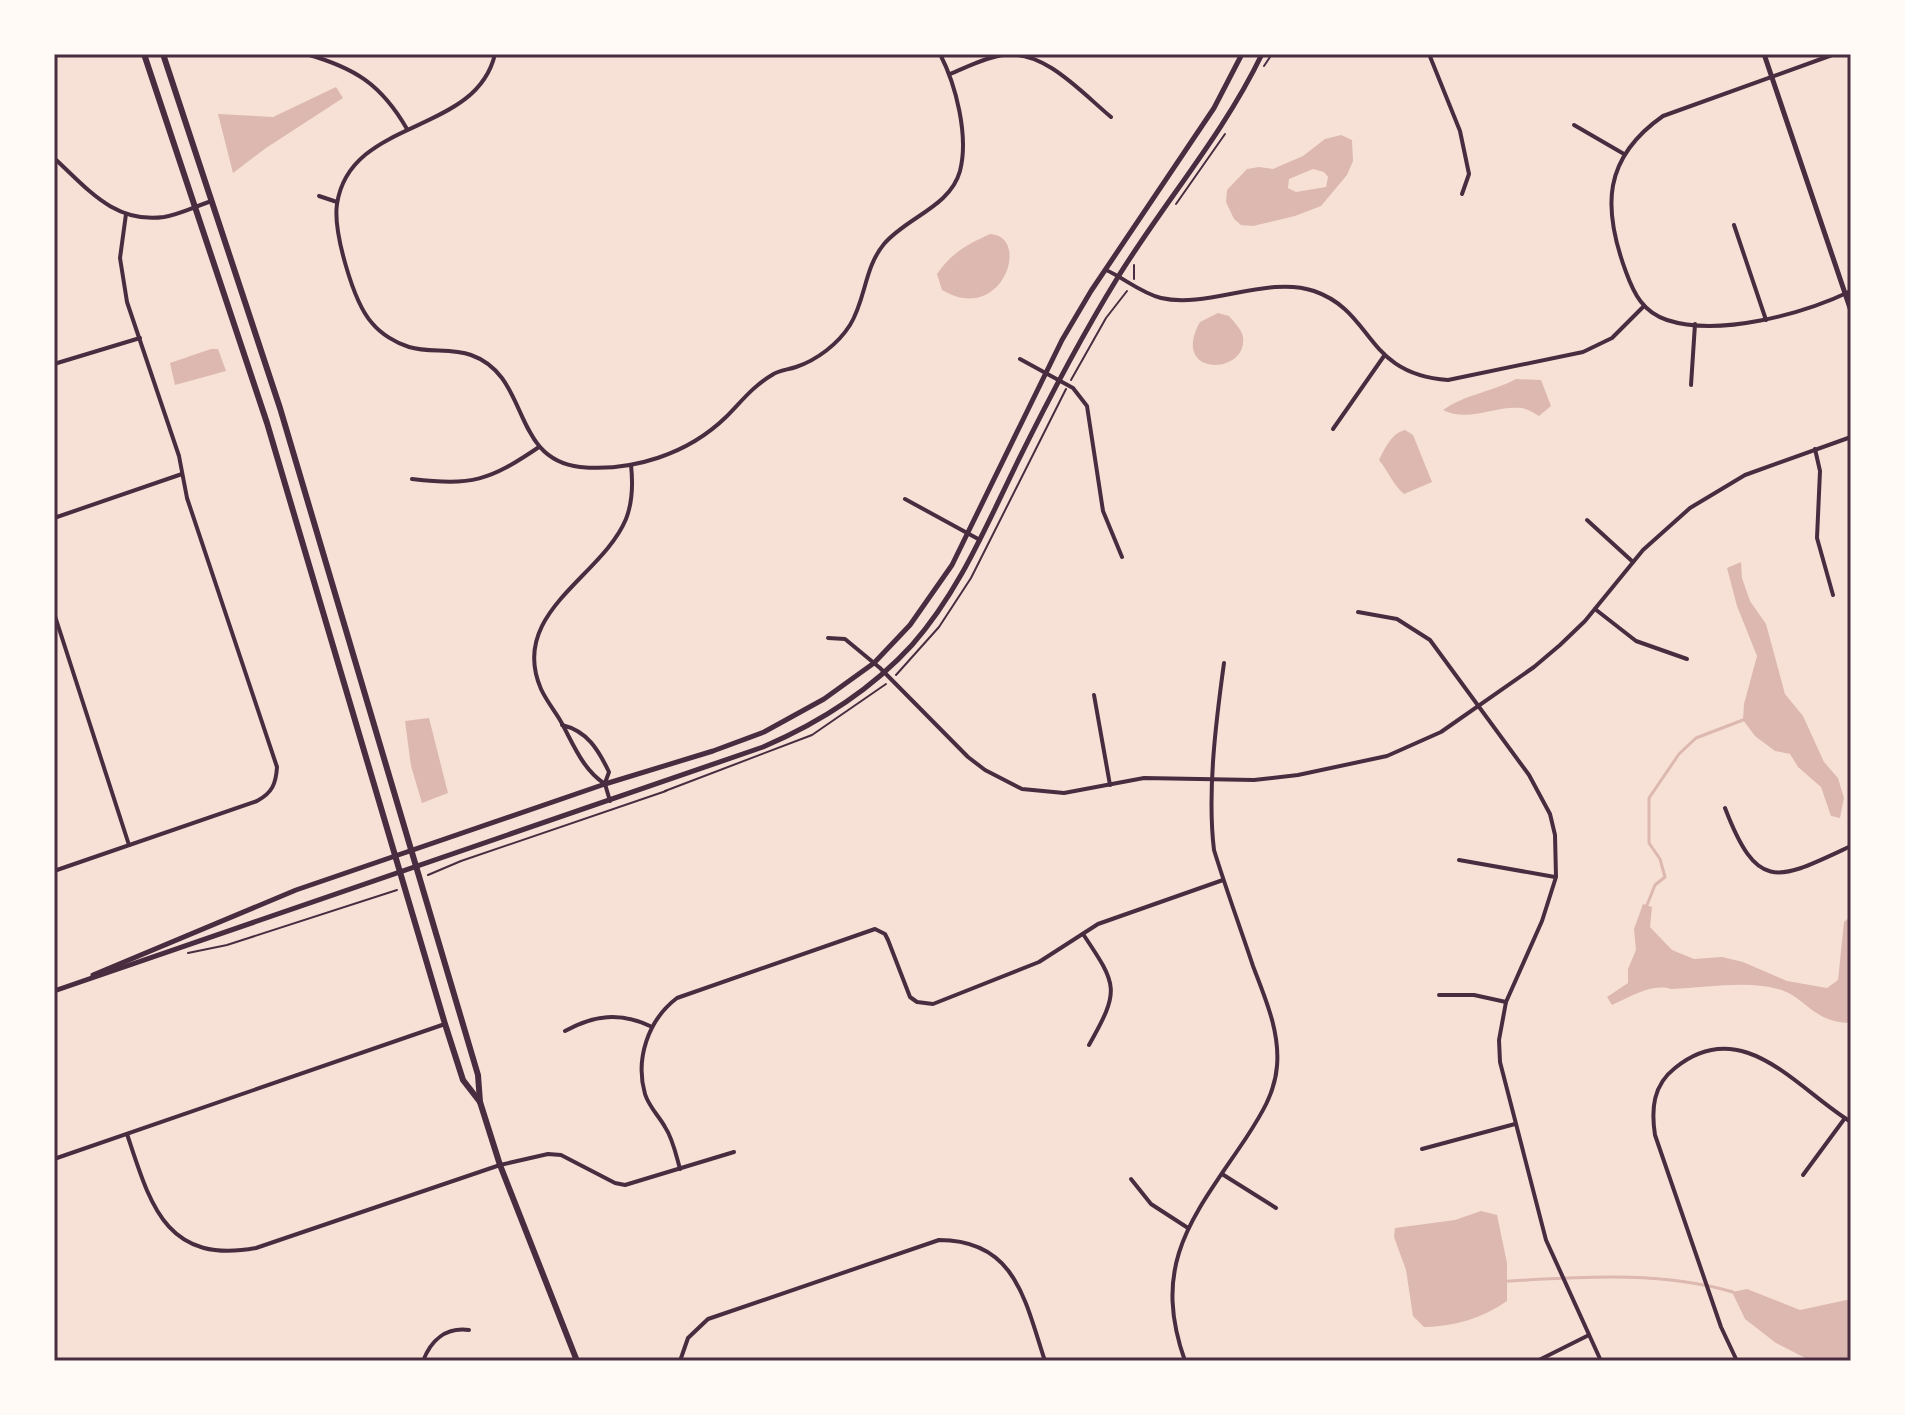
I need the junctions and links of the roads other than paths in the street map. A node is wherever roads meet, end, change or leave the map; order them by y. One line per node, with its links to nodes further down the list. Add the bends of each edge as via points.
1 (144, 54): 23 (main road)
2 (163, 54): 21 (main road)
3 (306, 54): 16 (street, via 363,76 389,101)
4 (495, 54): 16 (street, via 487,76 468,100)
5 (940, 54): 12 (street)
6 (1019, 54): 12 (street); 14 (street, via 1040,60)
7 (1242, 54): 26 (street, via 1214,108)
8 (1262, 54): 27 (street, via 1220,130)
9 (1429, 54): 19 (street, via 1460,131 1469,174)
10 (1764, 54): 13 (street)
11 (1835, 54): 13 (street)
12 (950, 74): 44 (street, via 960,112 959,173 946,195 877,252 858,309 839,339 812,360 753,387 694,441)
13 (1772, 77): 17 (street, via 1663,116); 28 (street)
14 (1111, 117)
15 (1574, 125): 17 (street)
16 (407, 129): 22 (street, via 377,146 351,170)
17 (1624, 154): 29 (street, via 1611,189 1611,226)
18 (54, 158): 24 (street, via 97,200)
19 (1462, 194)
20 (319, 196): 22 (street)
21 (212, 201): 23 (street); 73 (main road, via 280,408)
22 (337, 202): 42 (street, via 336,230 371,323 409,347 470,354 495,369)
23 (195, 207): 24 (street, via 163,217); 74 (main road, via 271,437)
24 (126, 214): 33 (street, via 120,258)
25 (1734, 225): 31 (street)
26 (1105, 270): 27 (street); 37 (street)
27 (1119, 276): 34 (street, via 1158,297 1176,300 1309,289 1341,305); 38 (street)
28 (1848, 292): 30 (street); 31 (street)
29 (1643, 307): 32 (street, via 1668,321); 34 (street, via 1612,338 1583,352 1448,380 1414,374)
30 (1851, 311)
31 (1766, 320): 32 (street)
32 (1695, 324): 39 (street)
33 (140, 338): 36 (street); 45 (street)
34 (1384, 356): 40 (street)
35 (1020, 359): 37 (street)
36 (54, 364)
37 (1045, 373): 38 (street); 50 (street)
38 (1059, 380): 51 (street); 52 (street, via 1087,406 1103,511)
39 (1691, 385)
40 (1333, 429)
41 (1851, 437): 43 (street)
42 (539, 447): 44 (street, via 578,467); 46 (street, via 476,481)
43 (1815, 449): 53 (street, via 1717,490 1666,528); 54 (street, via 1820,471 1817,538)
44 (631, 465): 65 (street, via 631,501 618,534 554,605 539,633 535,665 540,688)
45 (182, 474): 48 (street); 71 (street, via 277,767 275,784 257,801)
46 (412, 479)
47 (905, 499): 50 (street)
48 (54, 518)
49 (1587, 520): 53 (street)
50 (967, 534): 51 (street); 60 (street, via 932,596)
51 (980, 540): 62 (street, via 936,616)
52 (1122, 557)
53 (1633, 562): 55 (street)
54 (1833, 595)
55 (1595, 609): 59 (street, via 1636,641); 64 (street, via 1534,667)
56 (1358, 612): 64 (street, via 1397,619 1430,640)
57 (54, 613): 71 (street)
58 (828, 638): 60 (street, via 845,639)
59 (1687, 659)
60 (874, 663): 62 (street); 67 (street, via 764,732)
61 (1224, 663): 66 (street)
62 (882, 670): 68 (street, via 968,757 1003,781 1043,793); 69 (street, via 827,715 791,735)
63 (1094, 695): 68 (street)
64 (1480, 706): 66 (street, via 1441,732 1387,756 1276,779); 79 (street, via 1541,794 1555,835)
65 (562, 725): 67 (street, via 567,740); 67 (street, via 578,729 595,746 609,772)
66 (1214, 779): 68 (street, via 1162,777); 80 (street, via 1212,834)
67 (605, 784): 69 (street); 73 (street)
68 (1110, 785)
69 (610, 801): 76 (street)
70 (1725, 808): 72 (street, via 1752,862 1778,873)
71 (129, 845): 77 (street)
72 (1851, 846)
73 (412, 850): 74 (street); 76 (main road)
74 (395, 856): 78 (main road); 82 (street, via 296,890)
75 (1459, 860): 79 (street)
76 (417, 867): 78 (street); 89 (main road, via 478,1075)
77 (54, 871)
78 (400, 873): 82 (street); 85 (main road)
79 (1556, 877): 84 (street)
80 (1223, 880): 81 (street, via 1105,921); 99 (street, via 1276,1030 1277,1066 1269,1100)
81 (1083, 934): 86 (street, via 1039,962 933,1004 917,1002 906,991 888,940 880,931 868,930 688,993 666,1006); 88 (street, via 1105,966 1112,990)
82 (54, 990)
83 (1439, 995): 84 (street)
84 (1506, 1002): 92 (street, via 1500,1062)
85 (445, 1024): 89 (main road, via 463,1080); 93 (street)
86 (650, 1027): 87 (street, via 611,1016); 98 (street, via 644,1052 645,1092)
87 (565, 1031)
88 (1089, 1045)
89 (480, 1102): 97 (main road)
90 (1845, 1118): 91 (street); 100 (street); 113 (street, via 1769,1061 1741,1050 1696,1055 1674,1069 1657,1090 1655,1135)
91 (1851, 1122)
92 (1515, 1124): 94 (street); 105 (street, via 1546,1240)
93 (127, 1134): 96 (street); 97 (street, via 146,1191 163,1221 189,1241 222,1251 256,1248)
94 (1422, 1149)
95 (734, 1152): 98 (street)
96 (54, 1159)
97 (500, 1165): 98 (street, via 561,1155 625,1185); 107 (main road)
98 (680, 1169)
99 (1222, 1174): 102 (street); 103 (street)
100 (1803, 1175)
101 (1131, 1179): 103 (street, via 1161,1212)
102 (1276, 1208)
103 (1188, 1228): 110 (street, via 1177,1256 1171,1300)
104 (469, 1330): 106 (street, via 445,1333)
105 (1589, 1335): 111 (street); 112 (street)
106 (423, 1361)
107 (577, 1361)
108 (680, 1361): 109 (street, via 697,1327 720,1313 922,1244 956,1240 989,1252 1014,1276)
109 (1045, 1361)
110 (1185, 1361)
111 (1537, 1361)
112 (1601, 1361)
113 (1737, 1361)

